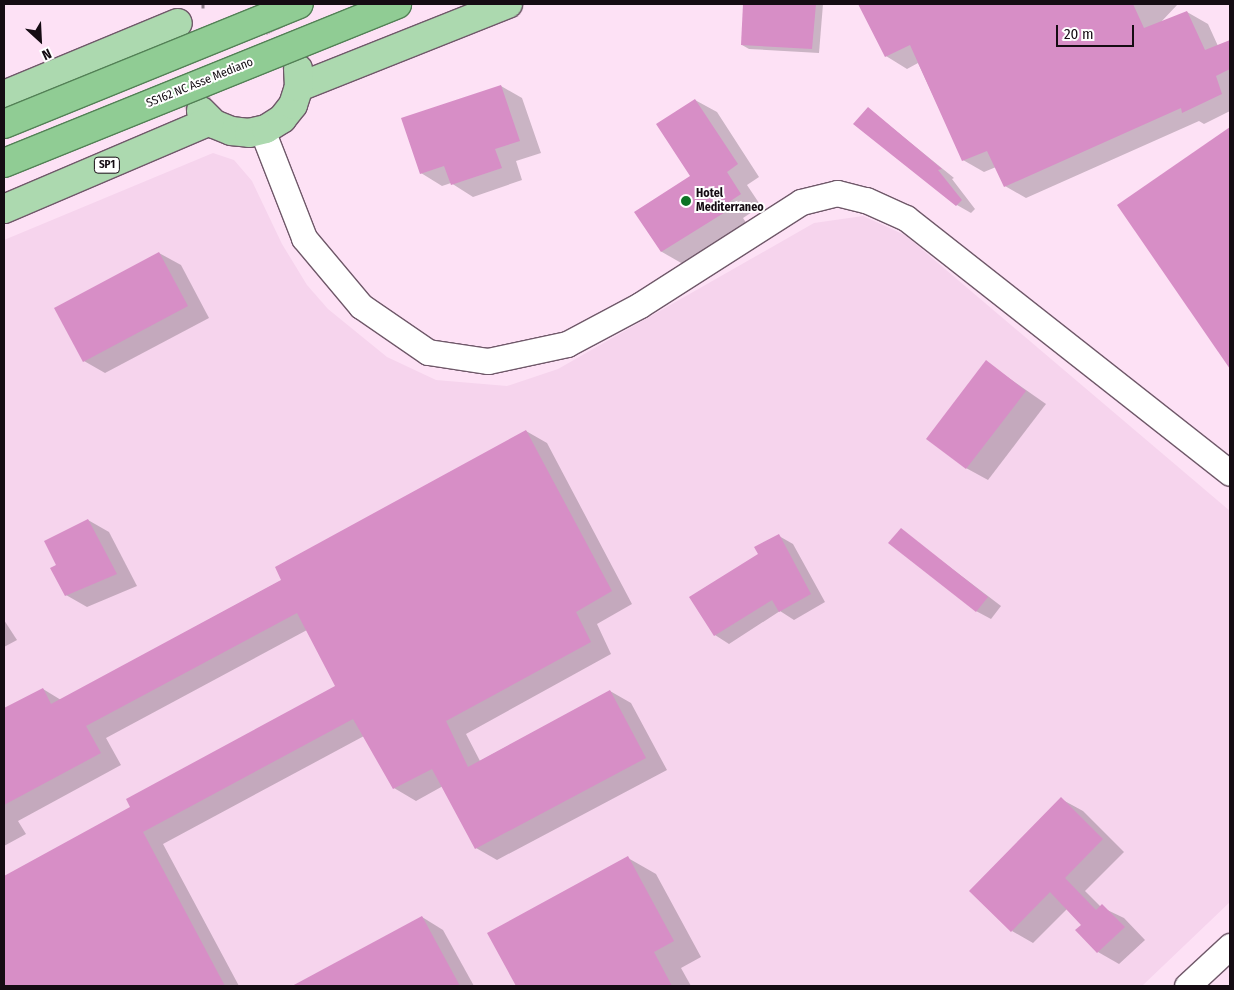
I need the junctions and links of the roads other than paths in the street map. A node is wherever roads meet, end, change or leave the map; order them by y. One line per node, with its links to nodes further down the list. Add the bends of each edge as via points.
1 (299, 4): 6 (highway, bridge)
2 (397, 4): 8 (highway, SS162 NC Asse Mediano, bridge)
3 (508, 4): 7 (main road, SP1, via 299,78 293,105 282,119)
4 (190, 16): 5 (main road)
5 (4, 95)
6 (4, 124)
7 (262, 130): 9 (main road, SP1, via 249,133 231,131 206,116); 10 (street, via 304,238 361,306 428,352 488,361 567,344 640,306 801,202 837,194 866,200 906,218)
8 (4, 163)
9 (4, 210)
10 (1230, 473)
11 (1230, 946): 12 (street)
12 (1187, 986)

